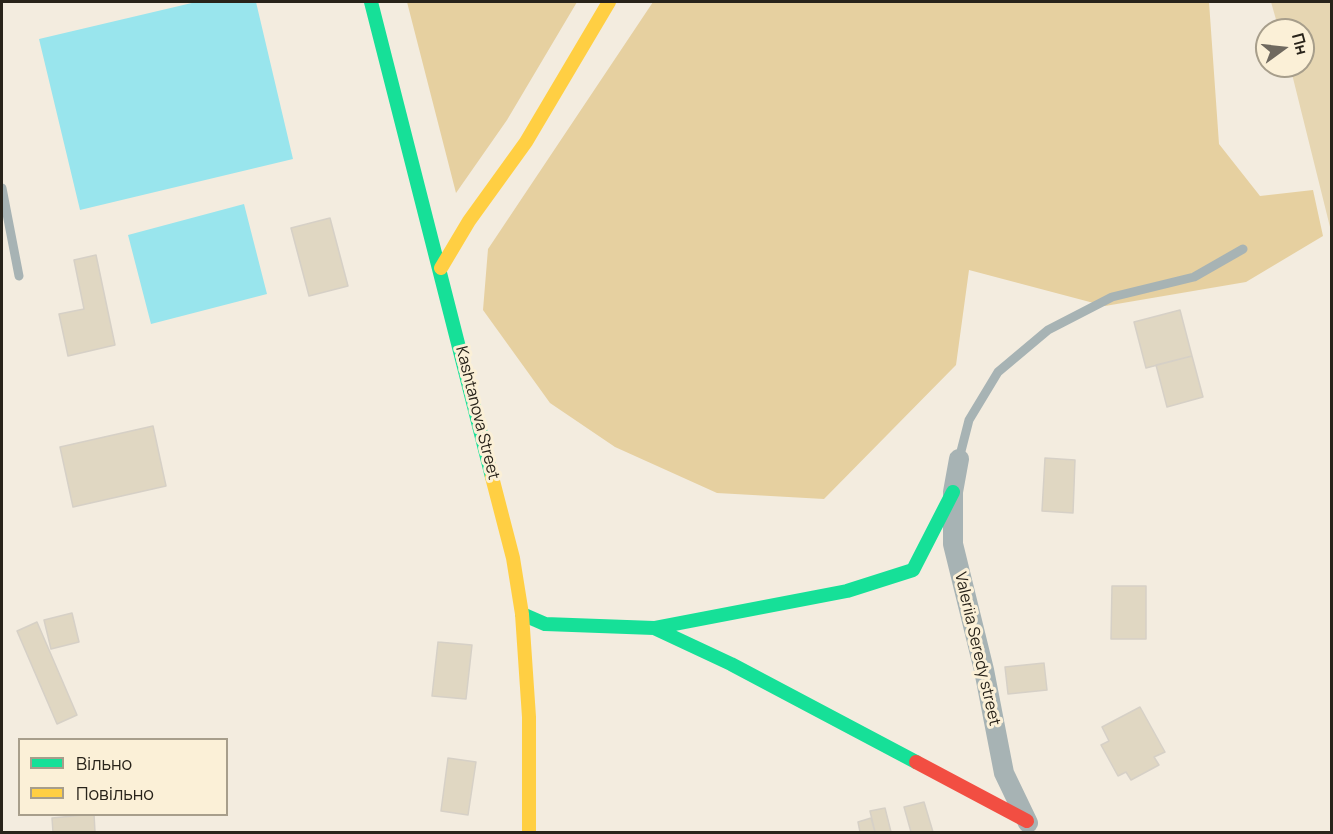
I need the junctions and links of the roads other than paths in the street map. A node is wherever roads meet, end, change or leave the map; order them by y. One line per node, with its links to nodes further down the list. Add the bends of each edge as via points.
1 (371, 2): 5 (street, Kashtanova Street)
2 (609, 2): 5 (street, via 526,142 469,221)
3 (2, 188): 6 (lane)
4 (1244, 249): 7 (lane, via 1194,277 1112,297 1048,330 998,372 969,420)
5 (441, 268): 9 (street, Kashtanova Street, via 513,558)
6 (19, 276)
7 (959, 459): 8 (street, Valeriia Seredy street)
8 (953, 492): 10 (street, via 913,570 836,593); 11 (street, Valeriia Seredy street, via 953,544 984,669 1004,773)
9 (522, 614): 10 (street, via 545,624); 12 (street, Kashtanova Street, via 529,717)
10 (654, 628): 11 (street, via 731,664)
11 (1029, 827)
12 (529, 832)

